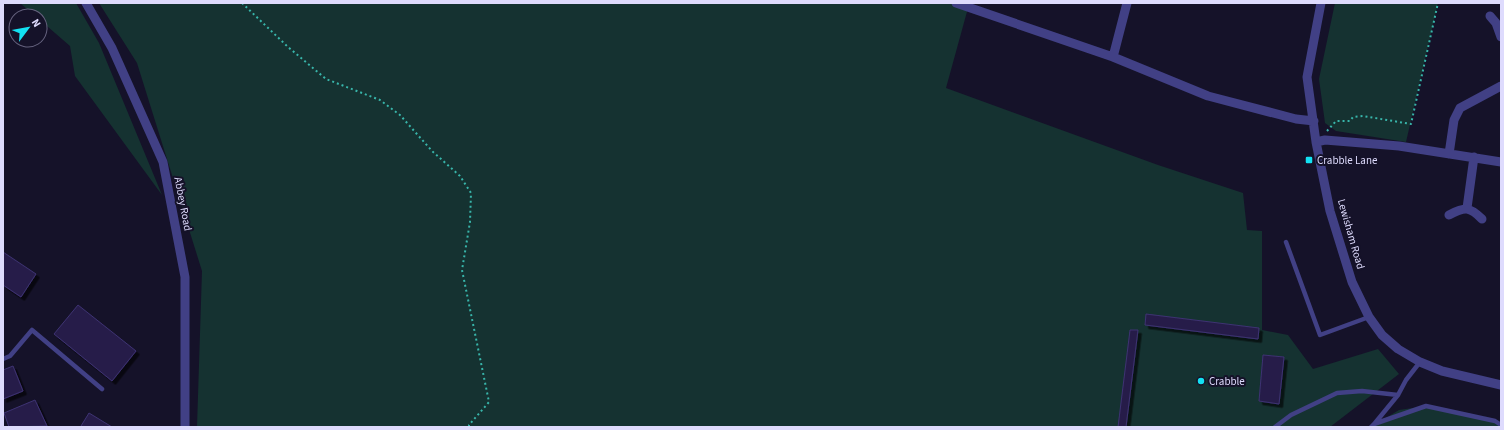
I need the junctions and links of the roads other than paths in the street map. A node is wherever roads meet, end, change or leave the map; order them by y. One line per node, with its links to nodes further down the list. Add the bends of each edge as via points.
1 (86, 3): 26 (street, Abbey Road, via 112,48 163,162 185,277)
2 (956, 3): 7 (street)
3 (1127, 3): 7 (street)
4 (1321, 3): 9 (street, Lewisham Road, via 1307,77)
5 (1490, 16): 6 (street)
6 (1501, 37)
7 (1113, 56): 9 (street, via 1208,96 1296,120)
8 (1501, 86): 11 (street, via 1460,108 1454,120)
9 (1314, 121): 10 (street, Lewisham Road)
10 (1316, 142): 11 (street, via 1325,140 1399,146); 18 (street, Lewisham Road, via 1330,211 1352,282)
11 (1449, 154): 12 (street)
12 (1474, 157): 13 (street); 14 (street)
13 (1501, 162)
14 (1467, 208): 15 (street); 16 (street)
15 (1449, 215)
16 (1482, 219)
17 (1286, 242): 18 (lane, via 1320,336)
18 (1369, 317): 20 (street, Lewisham Road, via 1382,335 1398,349)
19 (3, 359): 22 (lane, via 10,356 32,330)
20 (1420, 362): 21 (street, Lewisham Road, via 1442,371); 23 (lane)
21 (1501, 385)
22 (102, 389)
23 (1398, 396): 25 (lane); 27 (lane, via 1362,391 1337,393 1291,415)
24 (1501, 425): 25 (lane, via 1495,421 1426,406)
25 (1373, 426)
26 (185, 427)
27 (1275, 427)

